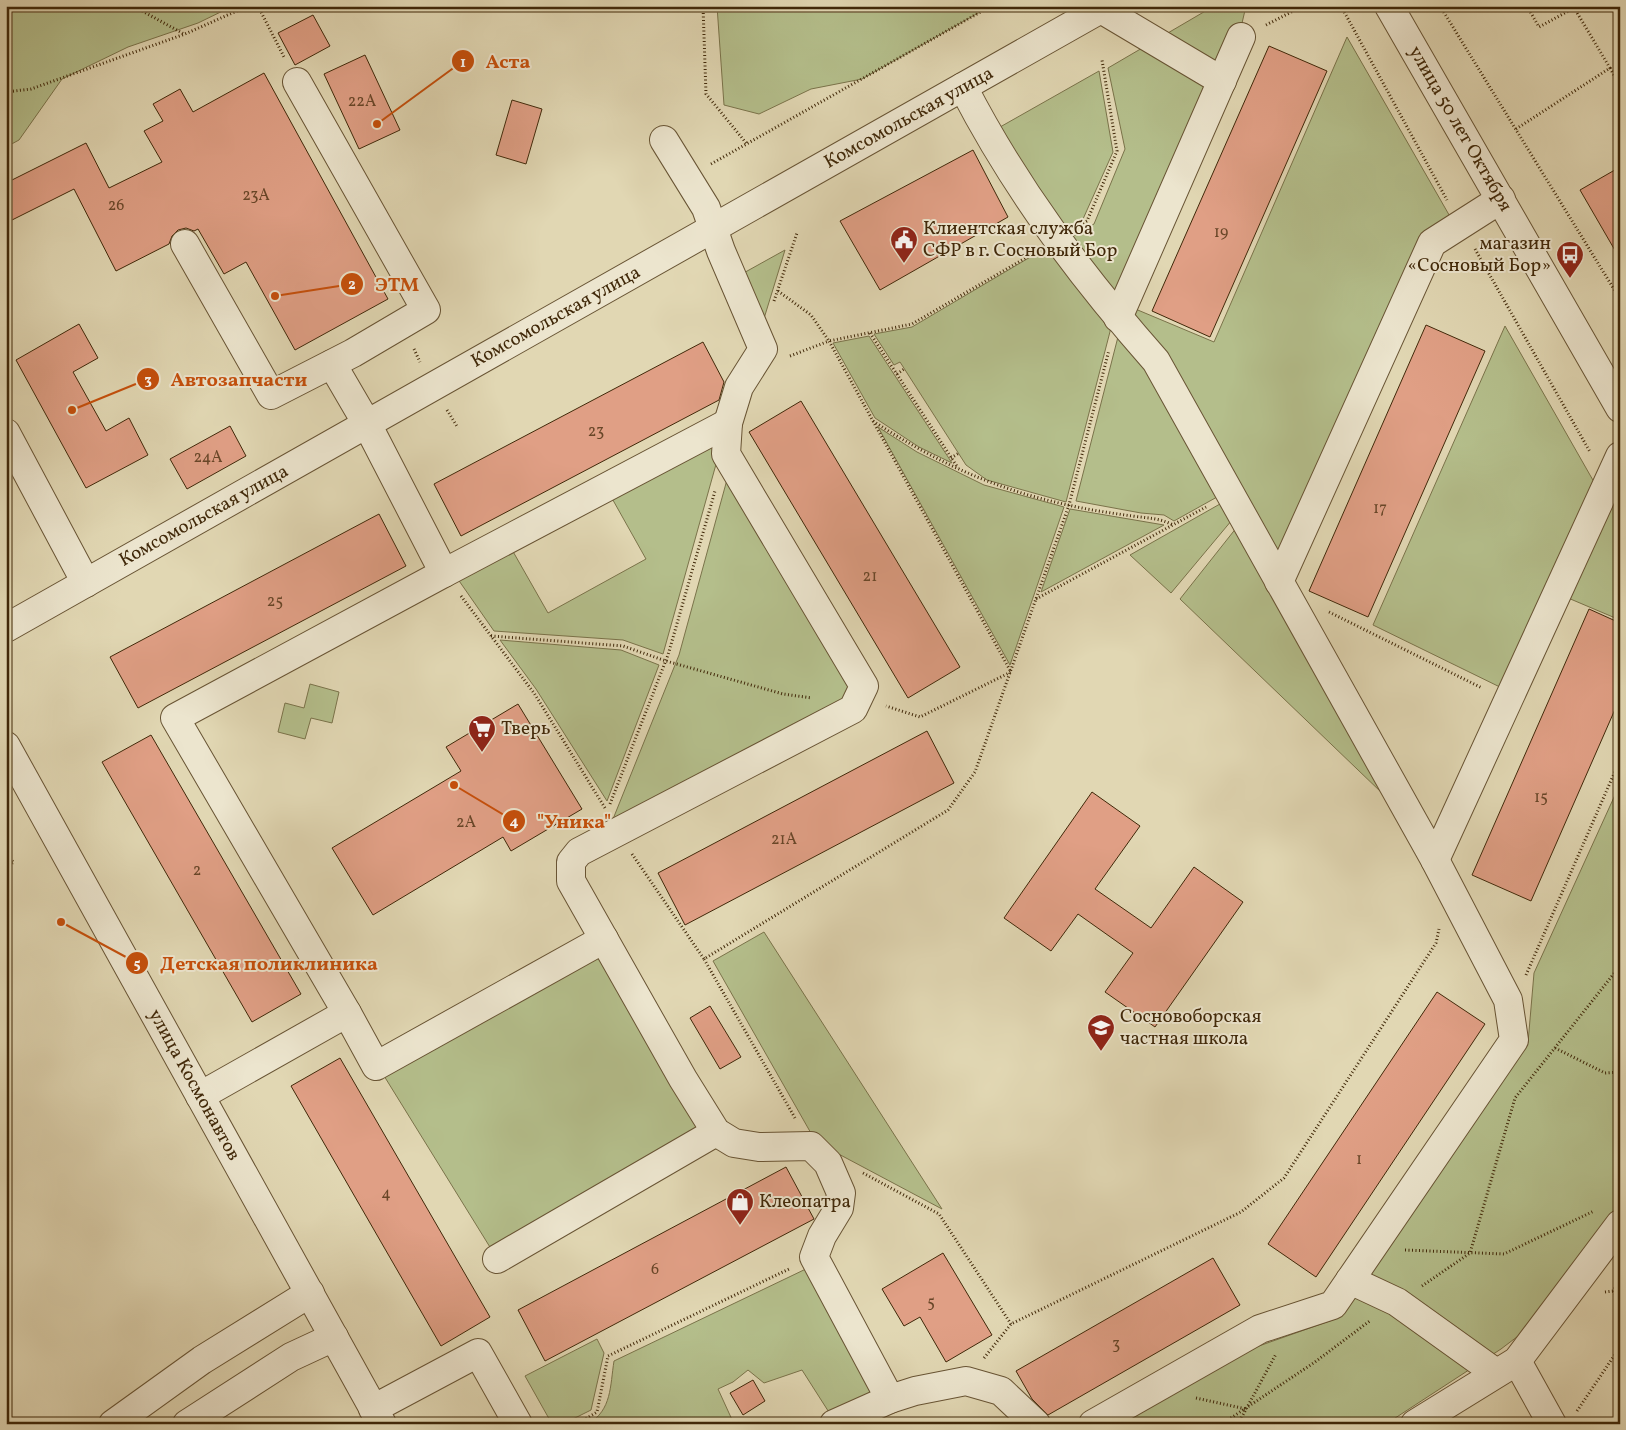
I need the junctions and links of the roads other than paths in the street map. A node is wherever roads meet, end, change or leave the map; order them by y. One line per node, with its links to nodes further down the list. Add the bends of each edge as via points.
1 (1389, 6): 8 (street, улица 50 лет Октября)
2 (1104, 8): 4 (street); 6 (street, Комсомольская улица)
3 (1241, 37): 4 (street)
4 (1222, 81): 11 (street)
5 (297, 82): 12 (street, via 426,310)
6 (963, 87): 9 (street, Комсомольская улица); 11 (street, via 1008,168 1056,240)
7 (664, 140): 9 (street, via 706,208)
8 (1501, 199): 13 (street, улица 50 лет Октября); 21 (street, via 1432,242)
9 (714, 229): 15 (street, via 763,349 739,387); 16 (street, Комсомольская улица)
10 (185, 244): 12 (street, via 271,395)
11 (1118, 318): 21 (street, via 1156,361)
12 (332, 364): 16 (street)
13 (1611, 372): 14 (street, улица 50 лет Октября)
14 (1620, 408)
15 (728, 423): 19 (street); 25 (street, via 726,454 864,686 853,709 579,852 571,862 571,881)
16 (367, 424): 19 (street); 20 (street, Комсомольская улица)
17 (6, 433): 20 (street)
18 (1620, 456): 24 (street)
19 (444, 573): 26 (street, via 175,718)
20 (86, 582): 22 (street, Комсомольская улица)
21 (1279, 582): 24 (street)
22 (6, 628)
23 (6, 746): 27 (street, улица Космонавтов)
24 (1435, 860): 31 (street, via 1508,1000 1514,1040)
25 (604, 939): 26 (street, via 376,1066); 28 (street)
26 (347, 1013): 27 (street)
27 (200, 1096): 32 (street, улица Космонавтов)
28 (716, 1132): 30 (street); 35 (street, via 734,1142 759,1147 811,1146 828,1162 841,1193 839,1208 814,1257)
29 (1611, 1216): 34 (street)
30 (497, 1259)
31 (1350, 1280): 34 (street, via 1397,1302); 43 (street, via 1333,1305 1260,1329)
32 (310, 1293): 33 (street, улица Космонавтов); 38 (street, via 202,1360)
33 (334, 1337): 36 (street, улица Космонавтов); 39 (street, via 291,1357)
34 (1506, 1367): 37 (street); 44 (street)
35 (890, 1399): 41 (street); 42 (street, via 966,1380 1001,1391)
36 (378, 1416): 40 (street, via 478,1354)
37 (1563, 1420)
38 (113, 1424)
39 (187, 1424)
40 (518, 1424)
41 (834, 1424)
42 (1036, 1424)
43 (1094, 1424)
44 (1415, 1424)

